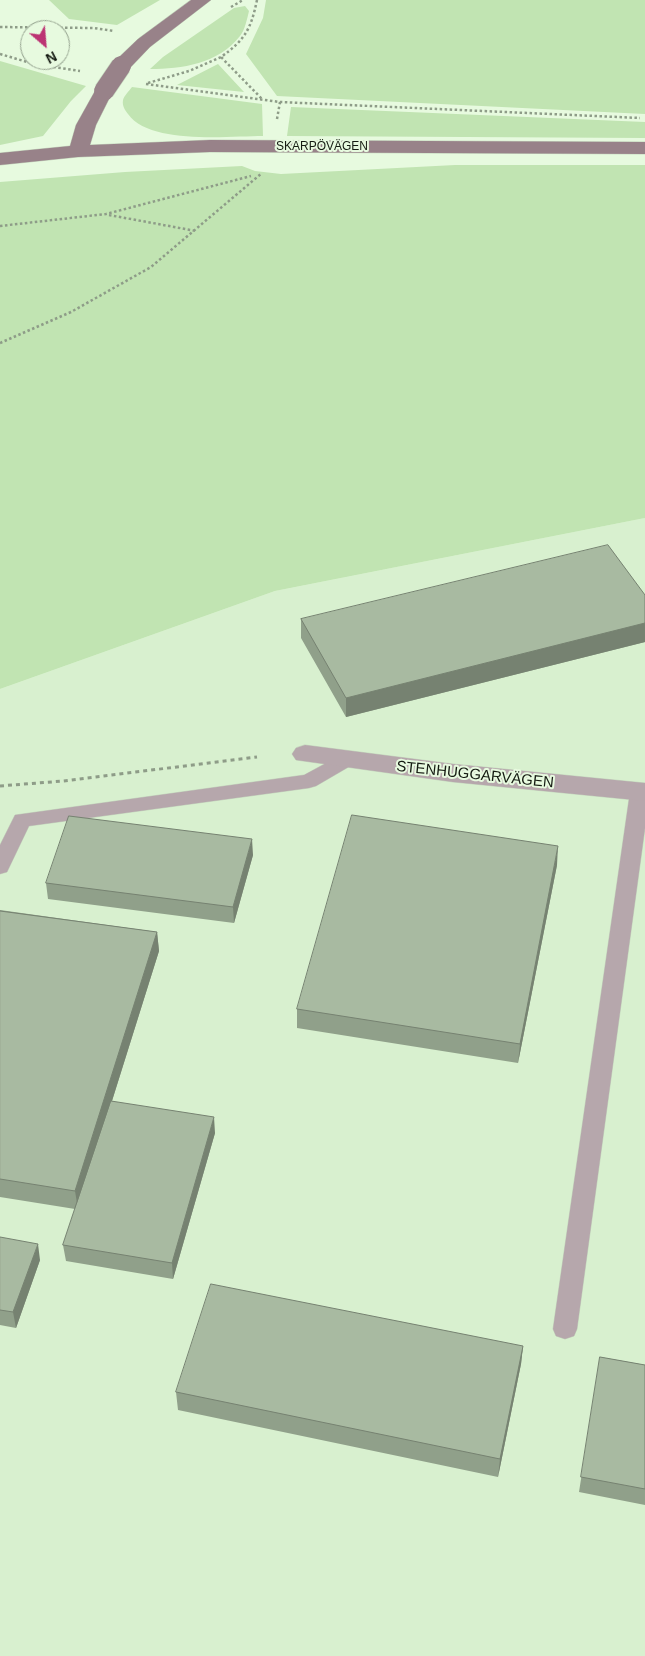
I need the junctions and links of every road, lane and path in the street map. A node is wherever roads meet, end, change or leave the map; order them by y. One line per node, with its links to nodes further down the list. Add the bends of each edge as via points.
1 (202, 0): 11 (street, bridge, via 144,43 121,66 86,125)
2 (257, 0): 6 (path, via 254,19 246,37)
3 (0, 27): 4 (path, via 86,28)
4 (117, 32)
5 (0, 54): 7 (path, via 34,64)
6 (221, 57): 8 (path); 8 (path, via 189,71 143,84)
7 (87, 73)
8 (263, 100): 9 (path)
9 (645, 118)
10 (645, 148): 11 (street, SKARPÖVÄGEN, via 210,146)
11 (78, 151): 12 (street, SKARPÖVÄGEN)
12 (0, 159)
13 (106, 214): 14 (path); 15 (path); 15 (path, via 263,172)
14 (0, 226)
15 (196, 231): 16 (path, via 151,267 71,312)
16 (0, 343)
17 (304, 754): 18 (street, STENHUGGARVÄGEN); 19 (path)
18 (345, 760): 20 (street, STENHUGGARVÄGEN); 21 (lane, via 309,781 22,820)
19 (0, 786)
20 (643, 792): 22 (lane)
21 (0, 867)
22 (565, 1329)

